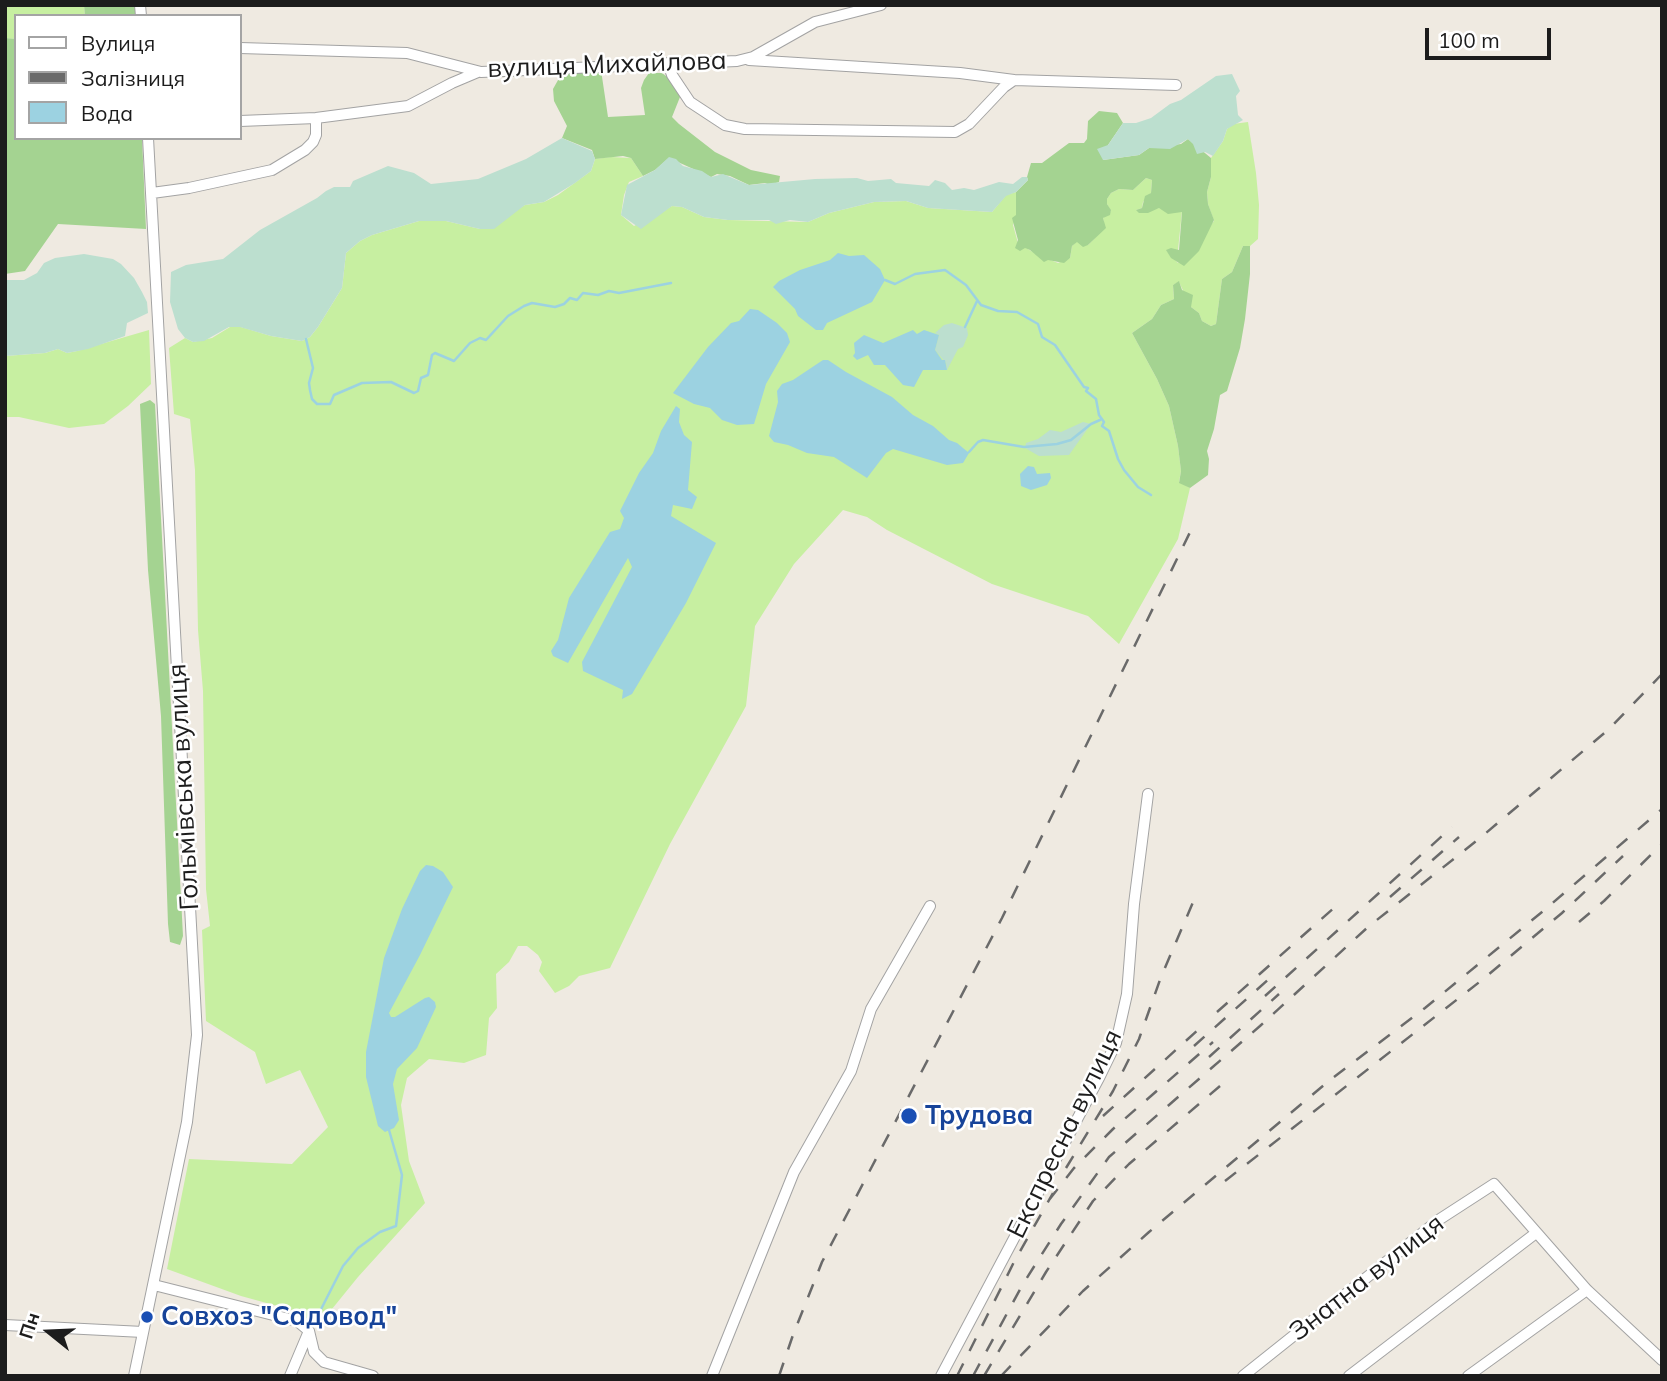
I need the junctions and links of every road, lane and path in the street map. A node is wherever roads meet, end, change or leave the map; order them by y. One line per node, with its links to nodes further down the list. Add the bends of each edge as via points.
1 (881, 5): 3 (street, вулиця Михайлова, via 805,26)
2 (242, 47): 5 (street, вулиця Михайлова, via 407,53)
3 (746, 60): 4 (street, вулиця Михайлова); 6 (street)
4 (668, 63): 5 (street, вулиця Михайлова); 6 (street, via 690,102 725,125 745,130 955,132 970,124)
5 (481, 72): 8 (street, via 408,106)
6 (1014, 80): 7 (street)
7 (1176, 85)
8 (316, 118): 9 (street); 11 (street, via 313,142 272,170)
9 (242, 121)
10 (148, 140): 11 (street, Гольмівська вулиця)
11 (152, 193): 15 (street, Гольмівська вулиця, via 197,1035 187,1122)
12 (1148, 794): 25 (street, Експресна вулиця, via 1127,994 1115,1043)
13 (930, 906): 24 (street, via 871,1009 851,1072 794,1172)
14 (1536, 1233): 16 (street); 26 (street, Знатна вулиця, via 1494,1184 1440,1219); 27 (street)
15 (154, 1284): 18 (street, via 297,1321); 19 (street, Гольмівська вулиця)
16 (1587, 1290): 20 (street); 28 (street)
17 (5, 1325): 19 (street)
18 (309, 1331): 22 (street); 23 (street, via 314,1352 324,1362)
19 (143, 1332): 21 (street, Гольмівська вулиця)
20 (1662, 1360)
21 (134, 1376)
22 (290, 1376)
23 (373, 1376)
24 (712, 1376)
25 (941, 1376)
26 (1243, 1376)
27 (1349, 1376)
28 (1468, 1376)

